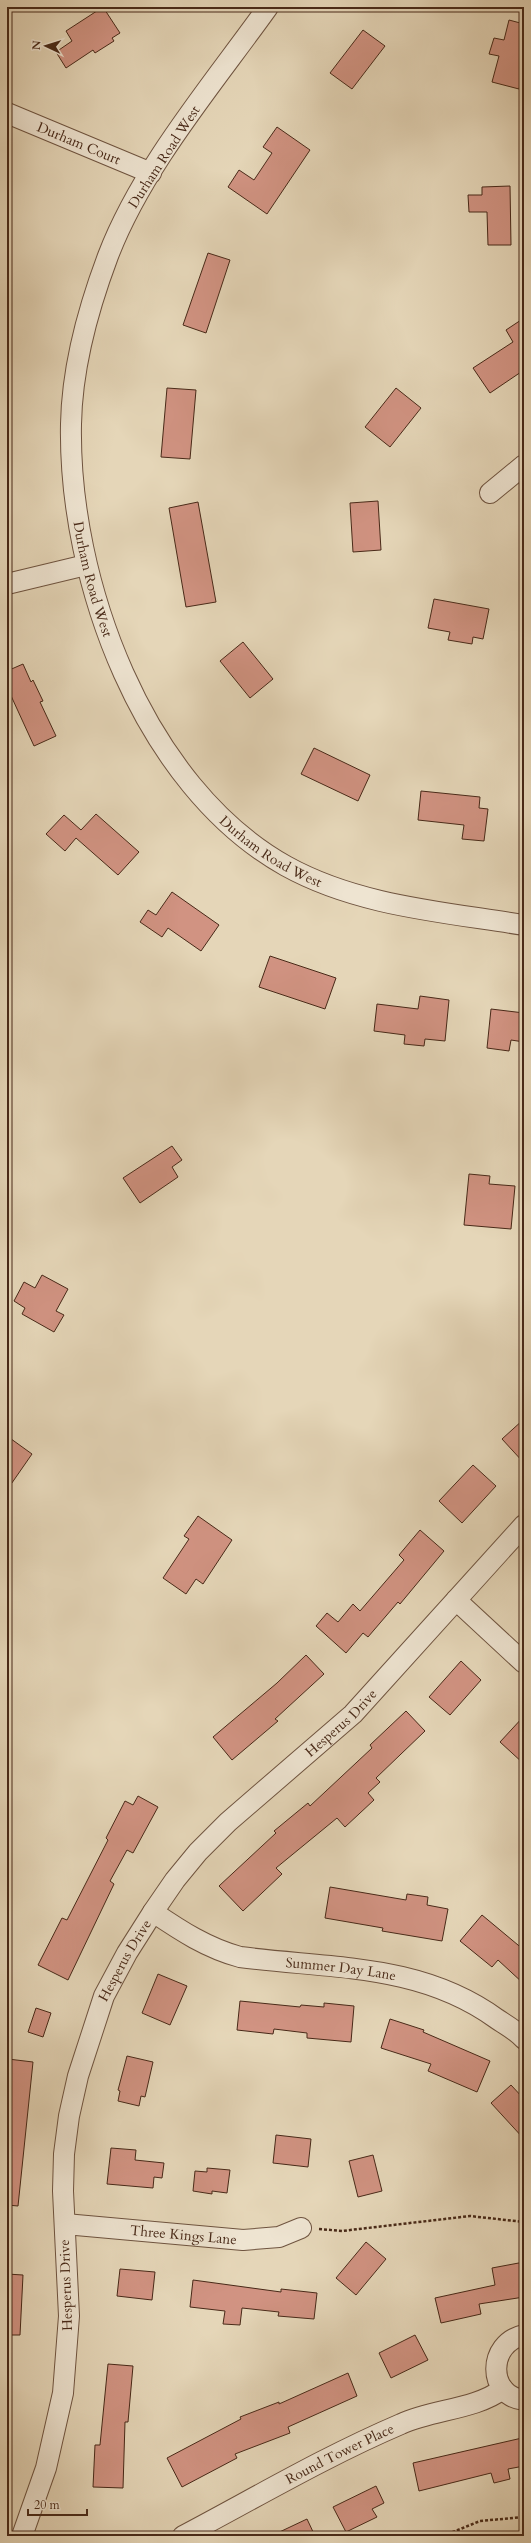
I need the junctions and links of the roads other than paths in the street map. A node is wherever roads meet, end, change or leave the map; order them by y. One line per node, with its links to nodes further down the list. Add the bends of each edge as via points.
1 (268, 7): 3 (street, Durham Road West)
2 (7, 113): 3 (street, Durham Court)
3 (151, 173): 6 (street, Durham Road West, via 109,254 82,342 75,379 71,423 72,464 79,531)
4 (524, 465): 5 (street)
5 (490, 493)
6 (86, 565): 7 (street); 8 (street, Durham Road West, via 115,650 136,698 160,742 187,782 214,811 248,841 285,865 322,883 366,897)
7 (7, 584)
8 (524, 925)
9 (524, 1525): 10 (street, Hesperus Drive)
10 (456, 1600): 11 (street); 12 (street, Hesperus Drive, via 353,1714 228,1822 198,1852)
11 (524, 1663)
12 (153, 1912): 13 (street, Summer Day Lane, via 194,1940 240,1958 387,1973 446,1990 485,2010); 14 (street, Hesperus Drive, via 104,1996 78,2076 64,2154)
13 (524, 2039)
14 (64, 2224): 15 (street, Three Kings Lane, via 243,2240 279,2237); 19 (street, Hesperus Drive, via 69,2316 64,2393 46,2468)
15 (300, 2228)
16 (524, 2335): 17 (street, via 504,2345 499,2353 497,2377)
17 (503, 2389): 18 (street); 20 (street, Round Tower Place, via 478,2402 431,2412 369,2438)
18 (524, 2400)
19 (22, 2536)
20 (183, 2536)

